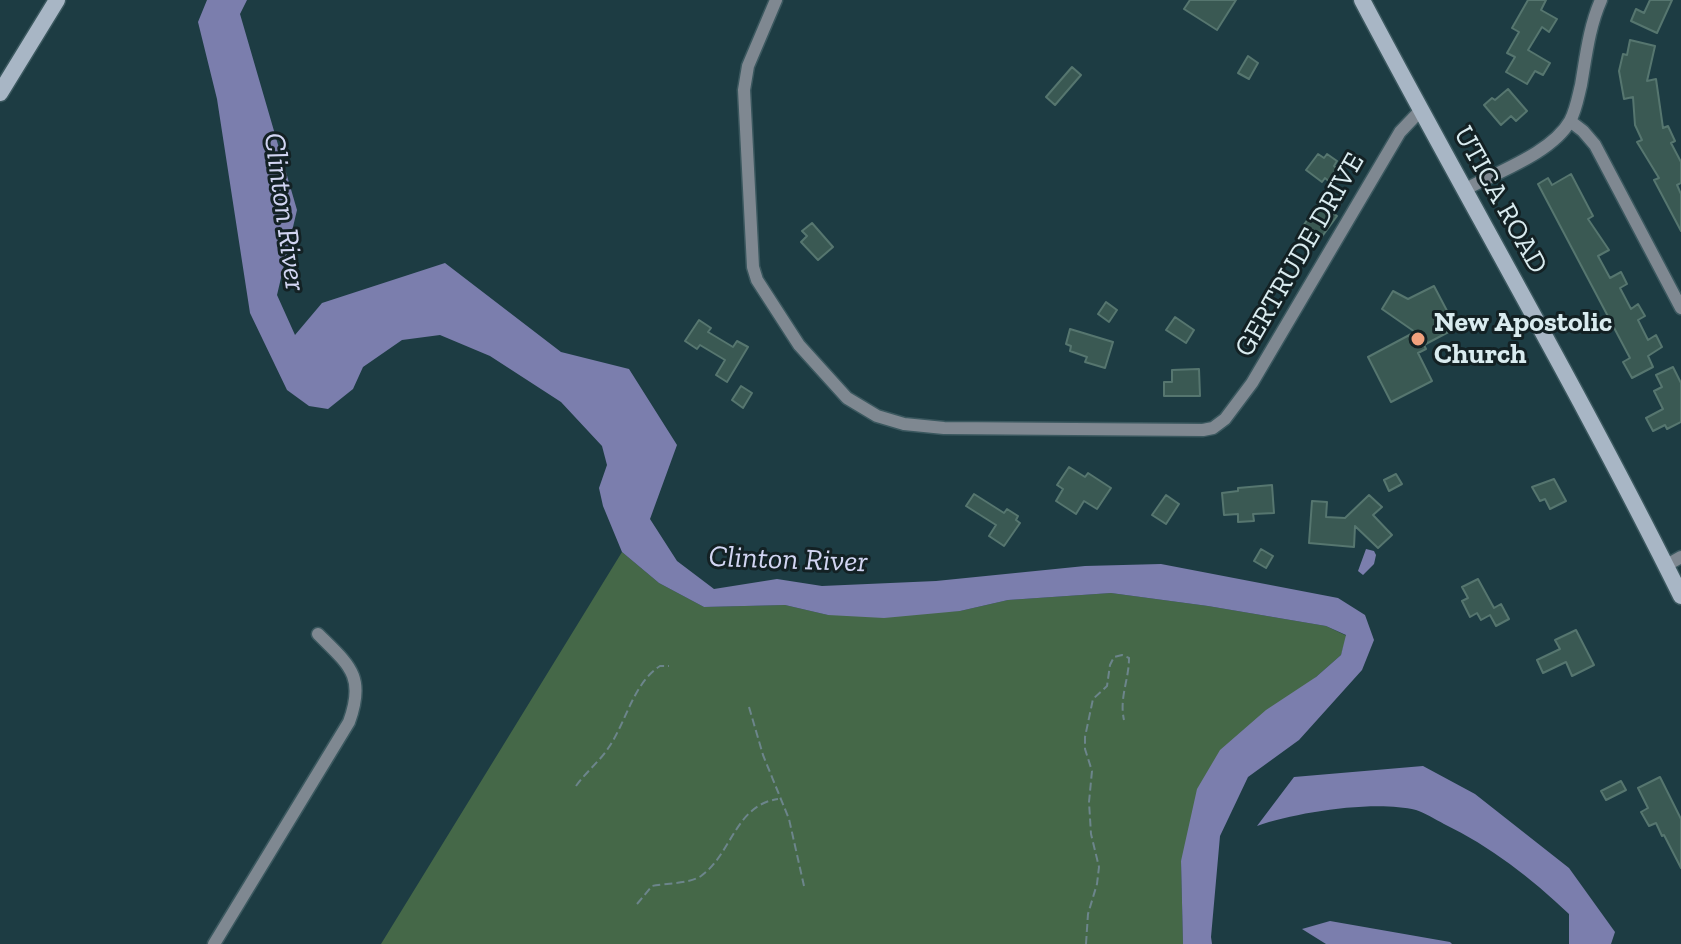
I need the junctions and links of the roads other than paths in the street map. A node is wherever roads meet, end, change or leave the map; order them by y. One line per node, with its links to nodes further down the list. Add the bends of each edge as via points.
1 (57, 0): 5 (street)
2 (776, 0): 6 (street, GERTRUDE DRIVE, via 748,66 744,90 757,280 799,345 847,398 877,416 923,427 1176,431 1219,424 1252,383 1400,132)
3 (1362, 0): 6 (street, UTICA ROAD)
4 (1601, 0): 7 (street)
5 (0, 93)
6 (1420, 111): 8 (street, UTICA ROAD)
7 (1570, 121): 8 (street, via 1532,155); 9 (street, via 1595,145)
8 (1466, 189): 11 (street, UTICA ROAD)
9 (1681, 308)
10 (1681, 557): 11 (street)
11 (1665, 566): 12 (street, UTICA ROAD)
12 (1681, 596)
13 (318, 634): 14 (street, via 354,673 356,703)
14 (214, 944)

